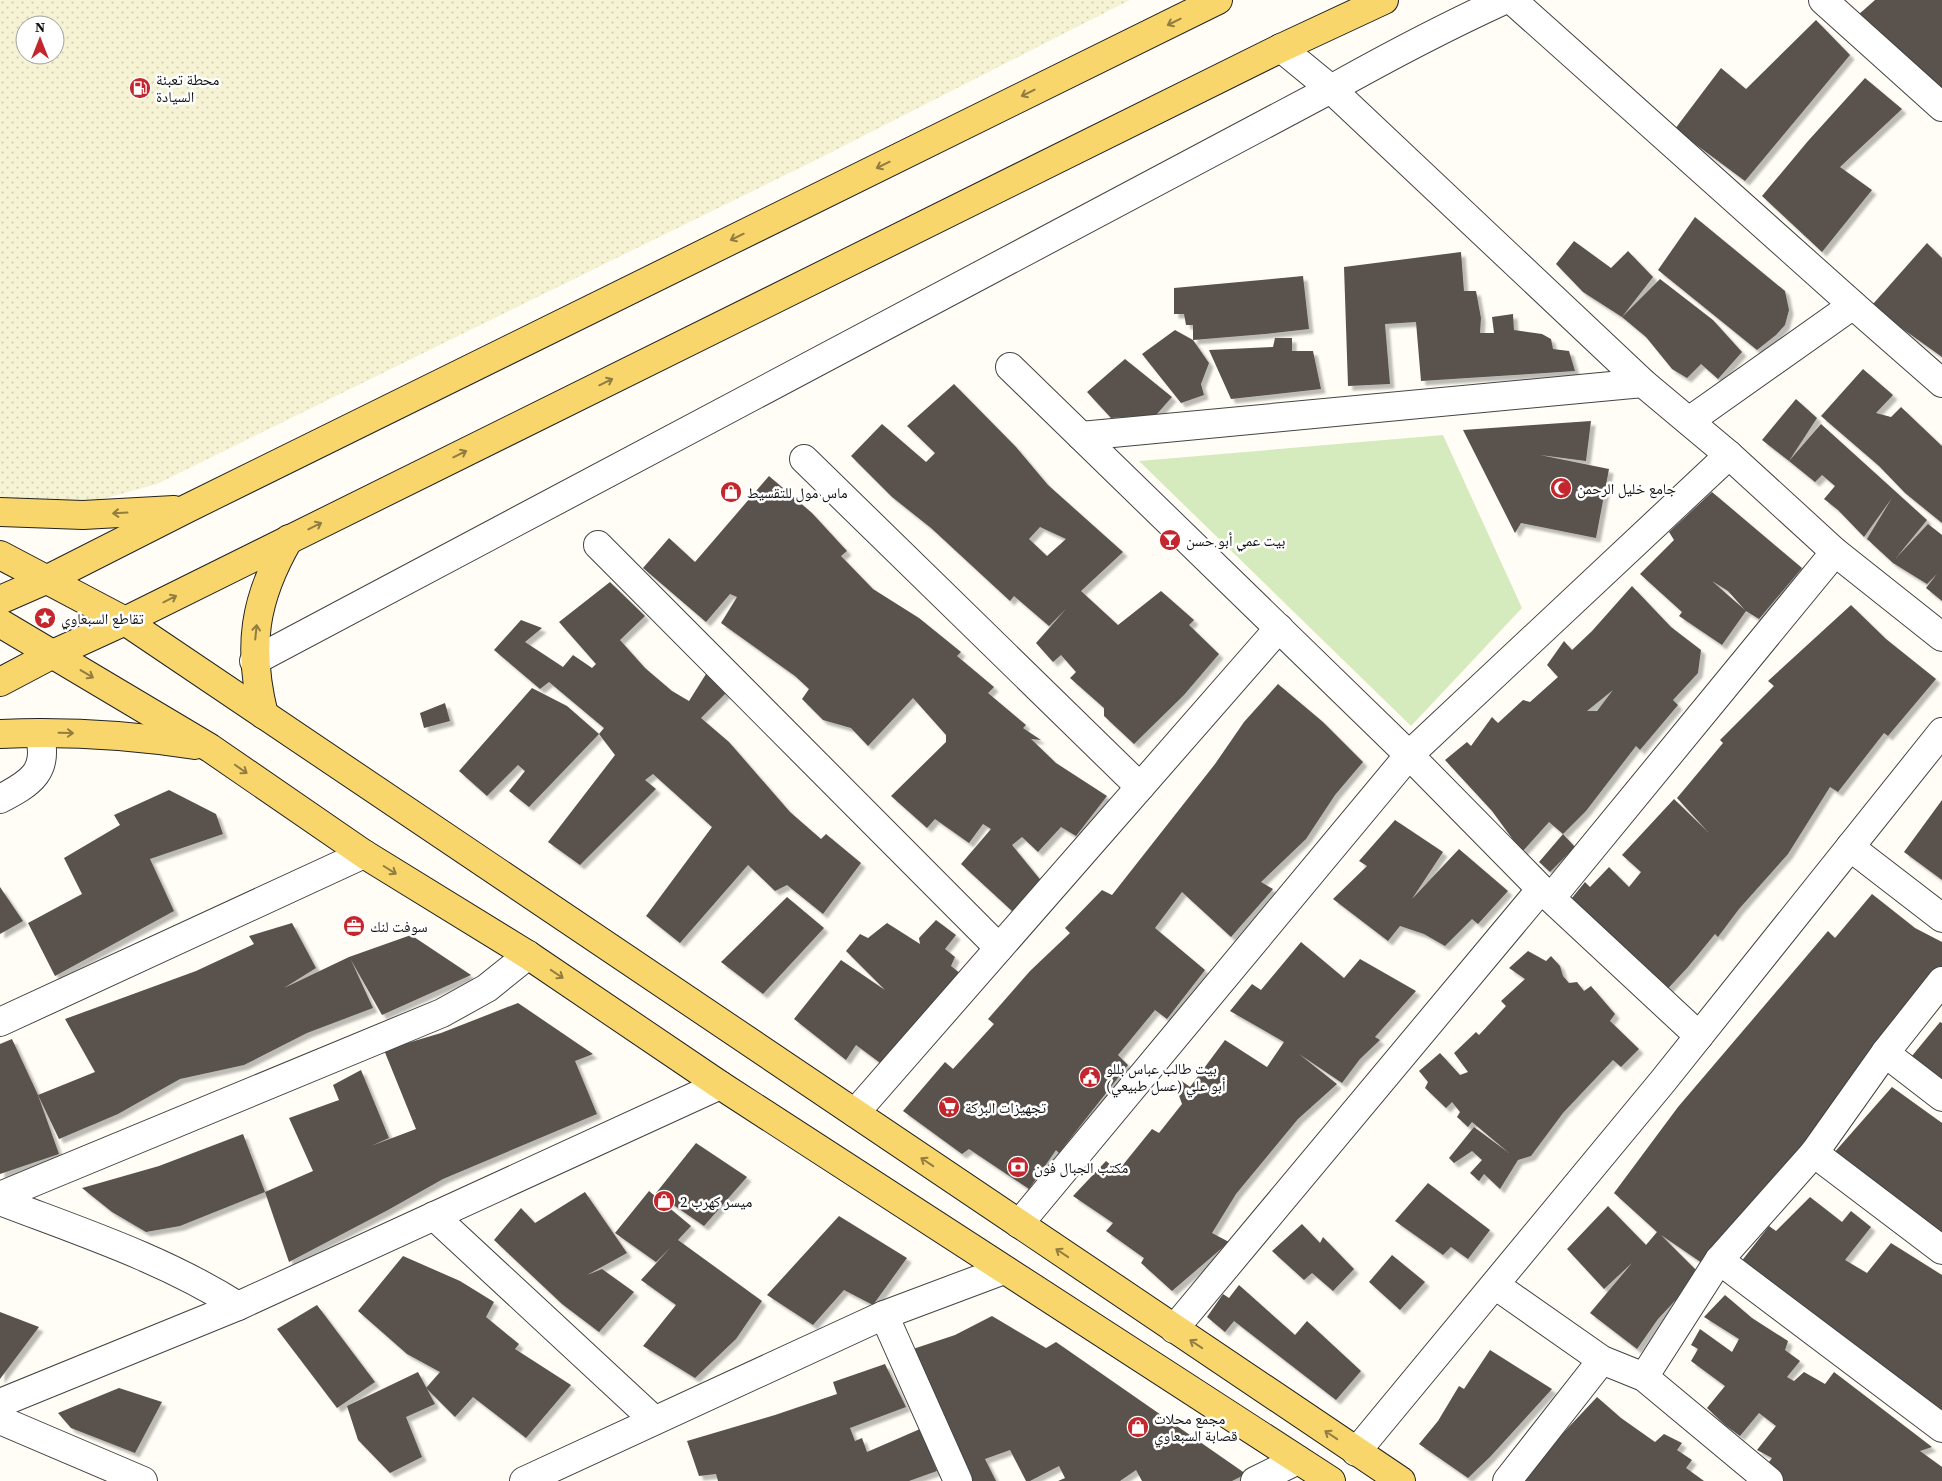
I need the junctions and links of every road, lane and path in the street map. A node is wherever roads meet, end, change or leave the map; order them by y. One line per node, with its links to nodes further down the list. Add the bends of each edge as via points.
1 (1218, 0): 17 (main road, one-way to 17)
2 (1384, 0): 6 (main road)
3 (1504, 0): 7 (street, via 1432,34)
4 (1512, 0): 9 (street)
5 (1823, 0): 8 (street)
6 (1281, 48): 7 (street); 19 (main road, one-way to 6)
7 (1331, 89): 11 (street); 30 (street)
8 (1942, 107)
9 (1852, 305): 12 (street); 13 (street)
10 (1010, 367): 14 (street)
11 (1643, 383): 13 (street); 14 (street)
12 (1942, 383)
13 (1689, 421): 15 (street)
14 (1081, 436): 27 (street)
15 (1729, 455): 21 (street); 37 (street)
16 (804, 459): 38 (street)
17 (186, 509): 18 (main road, one-way to 18, via 83,515); 23 (main road)
18 (0, 512)
19 (289, 539): 25 (main road, one-way to 19); 30 (main road, one-way to 19, via 260,607 276,561)
20 (598, 545): 44 (street)
21 (1835, 552): 28 (street); 42 (street)
22 (0, 554): 23 (main road)
23 (48, 580): 24 (main road); 25 (main road)
24 (0, 600)
25 (124, 622): 29 (main road); 32 (main road)
26 (0, 623): 29 (main road)
27 (1279, 628): 37 (street); 38 (street)
28 (1942, 637)
29 (53, 654): 31 (main road); 36 (main road, one-way to 36)
30 (254, 661): 32 (main road)
31 (0, 682)
32 (264, 715): 52 (main road)
33 (39, 732): 35 (main road); 36 (main road, one-way to 36, via 153,739); 39 (street, via 42,752 37,771 24,786)
34 (1942, 732): 40 (street)
35 (0, 734)
36 (210, 748): 41 (main road, one-way to 41)
37 (1409, 755): 42 (street); 57 (street)
38 (1140, 787): 44 (street)
39 (0, 799)
40 (1850, 847): 43 (street); 48 (street)
41 (364, 854): 45 (main road, one-way to 45); 47 (street)
42 (1546, 894): 48 (street); 64 (street)
43 (1942, 918)
44 (999, 948): 52 (street)
45 (528, 955): 50 (main road, one-way to 50); 54 (street, via 487,988 442,1013)
46 (1942, 981): 49 (street)
47 (0, 1022)
48 (1699, 1036): 61 (street)
49 (1884, 1053): 51 (street); 53 (street)
50 (720, 1085): 56 (street); 60 (main road)
51 (1942, 1096)
52 (855, 1113): 57 (main road, one-way to 52)
53 (1814, 1153): 58 (street); 59 (street)
54 (0, 1196)
55 (0, 1201): 62 (street, via 170,1267)
56 (434, 1216): 62 (street); 69 (street)
57 (1019, 1224): 64 (main road, one-way to 57)
58 (1942, 1250)
59 (1719, 1260): 66 (street); 70 (street)
60 (1004, 1270): 63 (street); 72 (main road)
61 (1495, 1285): 65 (street); 71 (street)
62 (238, 1306): 67 (street)
63 (884, 1315): 69 (street); 75 (street)
64 (1174, 1329): 71 (main road, one-way to 64)
65 (1602, 1360): 66 (street); 79 (street)
66 (1644, 1376): 80 (street)
67 (0, 1403)
68 (0, 1420): 73 (street)
69 (654, 1420): 74 (street)
70 (1942, 1428)
71 (1356, 1452): 78 (main road)
72 (1298, 1460): 76 (street); 77 (main road)
73 (143, 1481)
74 (524, 1481)
75 (958, 1481)
76 (1256, 1481)
77 (1330, 1481)
78 (1401, 1481)
79 (1507, 1481)
80 (1769, 1481)

